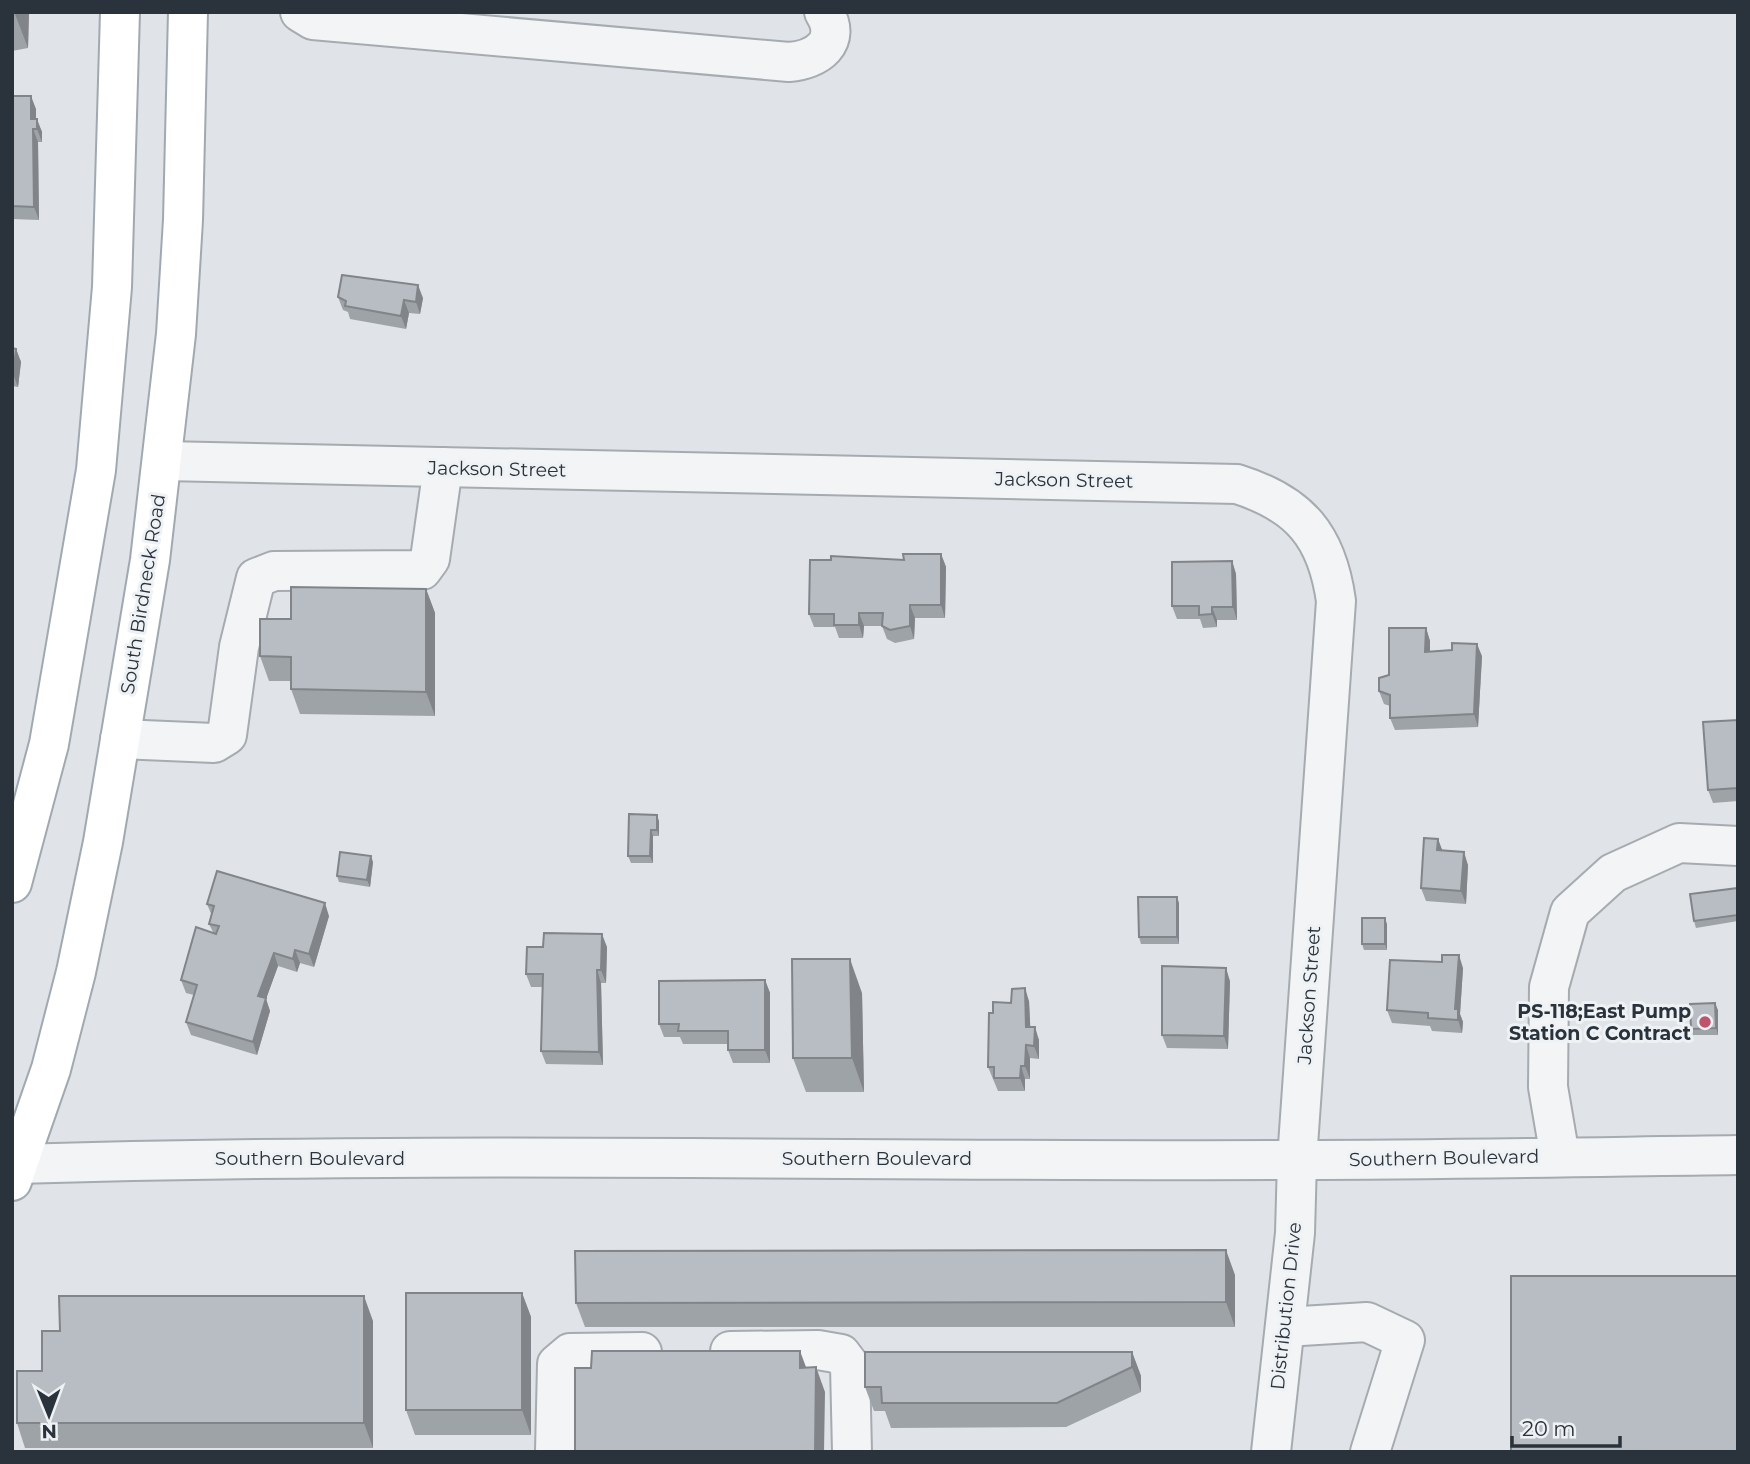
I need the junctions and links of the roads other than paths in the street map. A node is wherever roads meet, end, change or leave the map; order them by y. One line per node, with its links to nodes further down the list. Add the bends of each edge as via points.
1 (120, 12): 9 (main road, via 112,287 96,471 49,744)
2 (188, 12): 5 (main road, South Birdneck Road, via 183,220)
3 (300, 12): 4 (street, via 313,20 789,62 808,61 821,54 829,37)
4 (824, 12)
5 (164, 461): 6 (street, Jackson Street); 7 (main road, South Birdneck Road)
6 (443, 467): 7 (street, via 430,559 422,570 274,571 256,578 239,647 227,734 214,743); 12 (street, Jackson Street, via 1237,484 1268,494 1300,515 1322,546 1332,570 1336,601)
7 (120, 739): 13 (main road, South Birdneck Road, via 76,972 51,1069)
8 (1738, 846): 11 (street, via 1679,843 1613,873 1570,912 1549,988 1548,1087)
9 (12, 883)
10 (1738, 1155): 11 (street, Southern Boulevard)
11 (1560, 1157): 12 (street, Southern Boulevard)
12 (1297, 1160): 13 (street, Southern Boulevard, via 204,1158); 14 (street, Distribution Drive, via 1295,1233)
13 (14, 1170)
14 (1284, 1327): 17 (street, Distribution Drive); 18 (street, via 1367,1322 1405,1340)
15 (555, 1452): 16 (street, via 557,1364 570,1353 818,1350 841,1354 850,1366)
16 (852, 1452)
17 (1271, 1452)
18 (1370, 1452)

